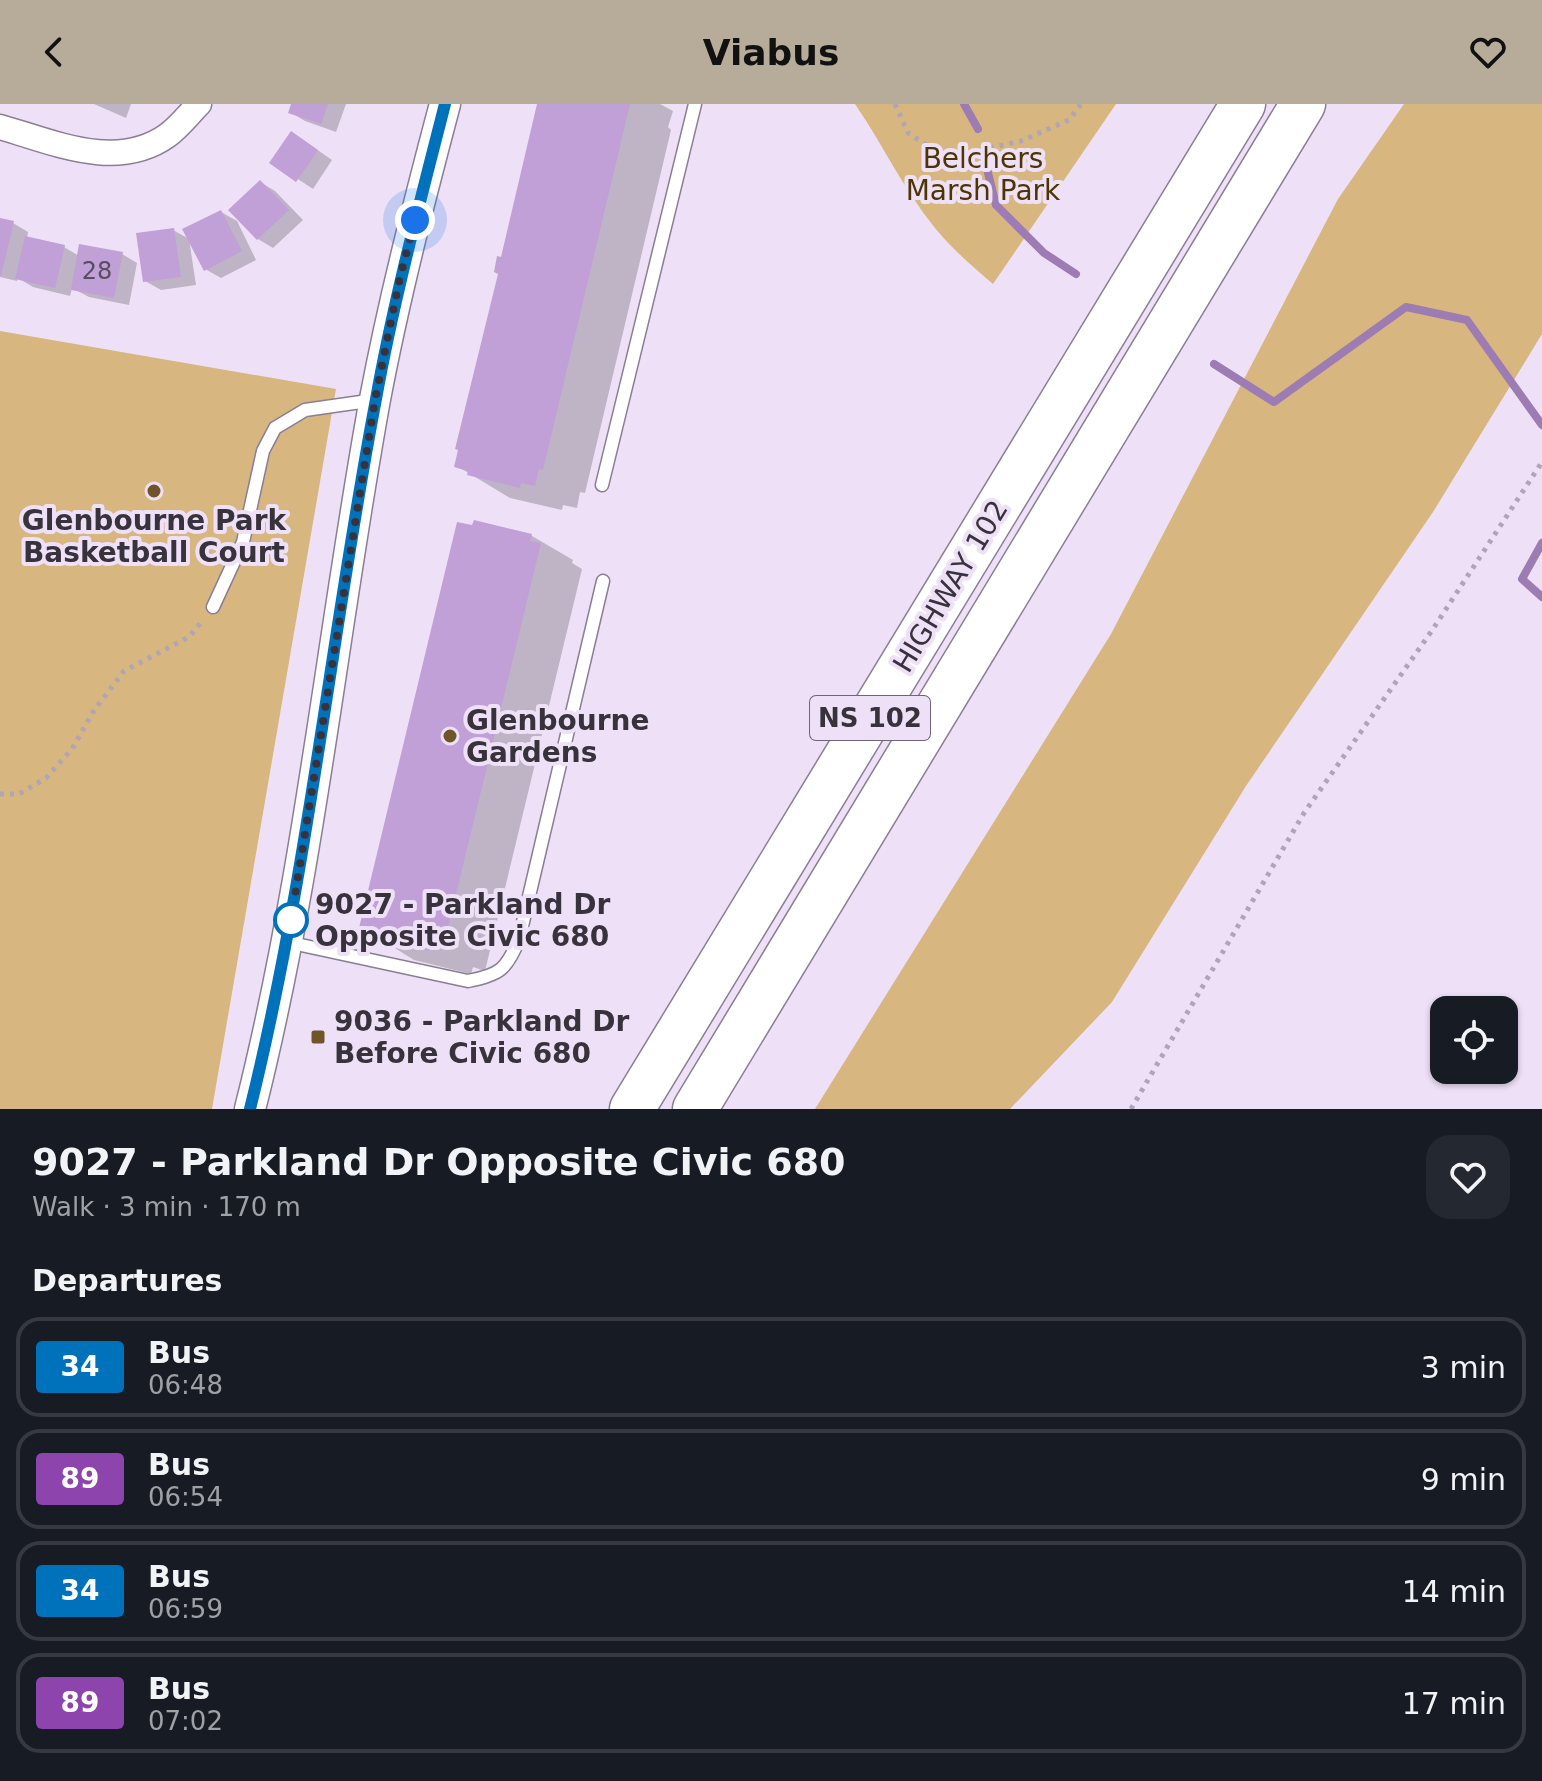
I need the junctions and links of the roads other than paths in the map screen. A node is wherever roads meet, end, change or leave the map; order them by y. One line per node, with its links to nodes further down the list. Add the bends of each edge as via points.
1 (199, 104): 6 (street, via 167,135 132,153 89,152)
2 (445, 104): 7 (street)
3 (695, 104): 8 (lane)
4 (1243, 104): 13 (highway, HIGHWAY 102 / NS 102)
5 (1303, 104): 14 (highway, HIGHWAY 102 / NS 102)
6 (0, 127)
7 (375, 400): 10 (lane, via 305,410 275,428 263,451 243,542); 11 (street)
8 (602, 485)
9 (603, 581): 11 (lane, via 509,963 492,977 468,981)
10 (213, 607)
11 (287, 942): 12 (street)
12 (250, 1109)
13 (632, 1109)
14 (695, 1109)

